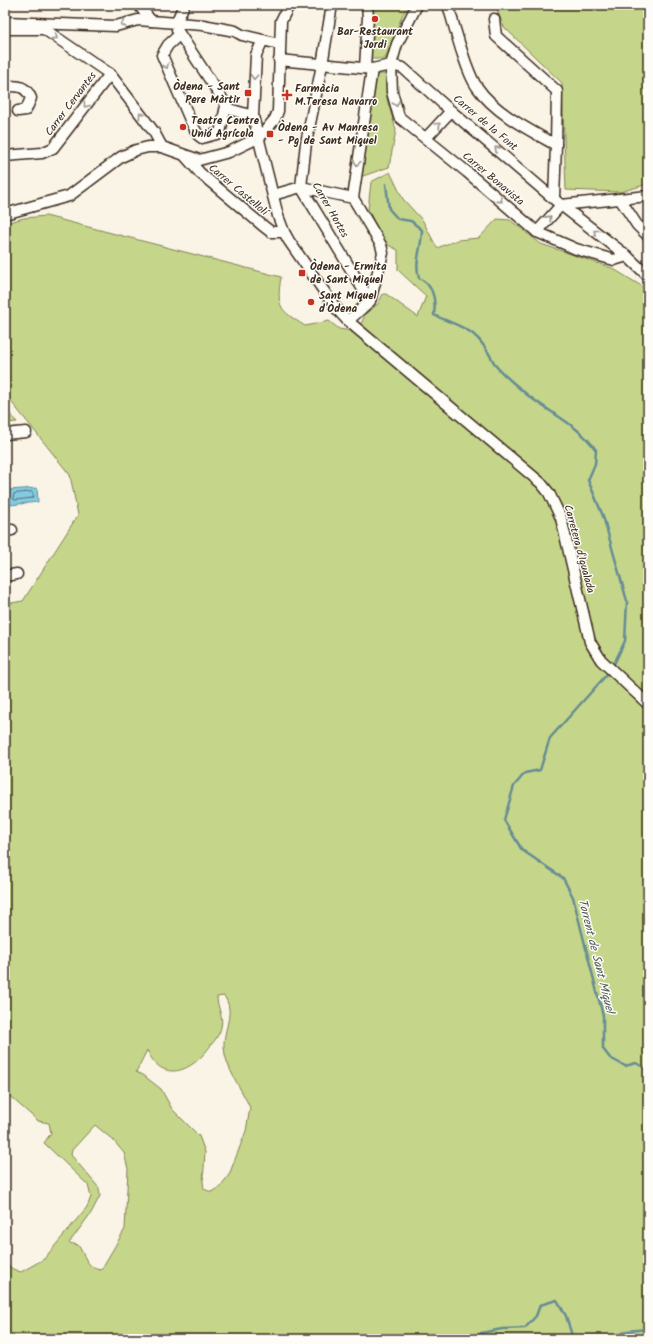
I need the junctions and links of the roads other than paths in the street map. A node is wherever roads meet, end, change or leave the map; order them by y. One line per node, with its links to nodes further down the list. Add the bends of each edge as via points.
1 (139, 5): 9 (street)
2 (184, 5): 11 (street)
3 (289, 5): 15 (street, via 281,21)
4 (332, 5): 17 (street, Carrer Hortes)
5 (367, 5): 19 (street)
6 (417, 5): 18 (street, Carrer Bonavista, via 397,44)
7 (448, 5): 28 (street, via 476,86 495,106 530,131)
8 (494, 19): 28 (street, via 496,36 557,91)
9 (151, 21): 10 (street, one-way to 10, via 138,20 116,26); 11 (street)
10 (5, 22)
11 (176, 22): 13 (street); 14 (street, via 235,31)
12 (5, 29): 20 (street, one-way to 20, via 44,29)
13 (179, 35): 22 (street); 22 (street, one-way to 22, via 162,55 198,135 202,138 220,133)
14 (263, 40): 15 (street); 25 (street, one-way to 25, via 256,56)
15 (279, 44): 16 (street)
16 (279, 60): 17 (street); 26 (street, via 278,111 275,119)
17 (322, 65): 19 (street); 32 (street, Carrer Hortes, via 306,143)
18 (391, 65): 19 (street); 24 (street, Carrer de la Font, via 404,68); 27 (street, Carrer Bonavista, one-way to 27, via 392,92 399,117)
19 (368, 69): 35 (street, one-way to 35)
20 (110, 74): 29 (street, one-way to 20, via 154,132); 31 (street, Carrer Cervantes, one-way to 31, via 53,148 42,153)
21 (5, 86): 23 (street, via 18,85 28,90 31,98 29,105 26,110)
22 (226, 106): 25 (street)
23 (18, 111)
24 (451, 111): 27 (street, one-way to 24); 37 (street, Carrer de la Font, one-way to 24)
25 (253, 116): 26 (street, Carretera d'Igualada)
26 (260, 137): 30 (street, via 214,157 199,160); 33 (street, Carretera d'Igualada)
27 (426, 138): 40 (street, Carrer Bonavista, one-way to 40)
28 (556, 145): 37 (street)
29 (162, 147): 30 (street); 38 (street, via 148,147 121,157 69,196)
30 (184, 154): 39 (street, Carrer Castellolí, via 200,173 262,225 271,232)
31 (5, 156)
32 (301, 187): 33 (street); 35 (street); 44 (street, Carrer Hortes)
33 (273, 195): 39 (street, Carretera d'Igualada)
34 (648, 196): 36 (street)
35 (353, 198): 44 (street, via 383,252)
36 (620, 199): 37 (street); 41 (street, via 637,225)
37 (558, 201): 40 (street, one-way to 37); 42 (street, Carrer de la Font, one-way to 37)
38 (5, 214)
39 (284, 232): 45 (street, Carretera d'Igualada, via 335,307)
40 (537, 232): 42 (street, Carrer Bonavista, via 576,249 614,260)
41 (648, 236)
42 (627, 256): 43 (street, Carrer de la Font)
43 (648, 276)
44 (370, 301): 45 (street)
45 (348, 321): 50 (street, Carretera d'Igualada, via 541,482 550,493 561,518 590,642 610,669)
46 (26, 432): 47 (street)
47 (5, 434)
48 (18, 574): 49 (street)
49 (5, 576)
50 (648, 704)

